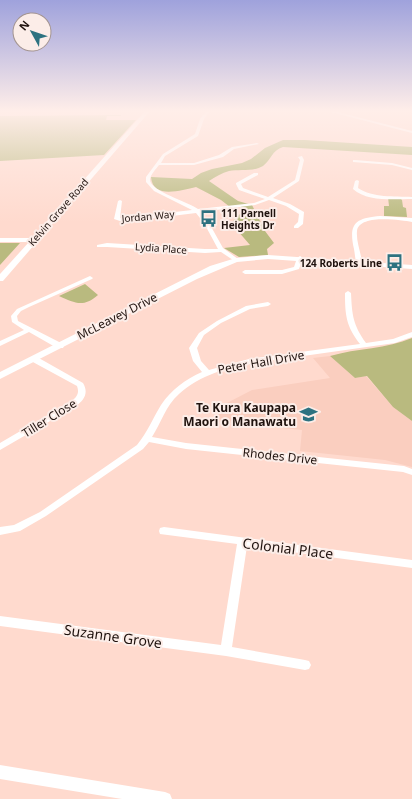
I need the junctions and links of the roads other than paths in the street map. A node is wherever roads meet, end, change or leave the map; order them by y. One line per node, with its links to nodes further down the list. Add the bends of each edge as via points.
1 (116, 147): 17 (street, Kelvin Grove Road)
2 (176, 147): 6 (street, via 167,152)
3 (237, 147): 6 (street, via 221,156 194,164)
4 (300, 157): 10 (street, via 302,160 297,180)
5 (356, 161): 7 (street, via 392,164)
6 (157, 164): 13 (street, via 148,177 149,185)
7 (412, 169)
8 (256, 174): 10 (street, via 238,184 247,192)
9 (357, 181): 11 (street, via 356,188 365,194)
10 (269, 198): 13 (street, via 256,204); 15 (street, via 302,213 301,223)
11 (412, 198)
12 (120, 201): 13 (street, Jordan Way, via 117,219)
13 (197, 212): 19 (street, via 209,224)
14 (412, 220): 22 (street, via 368,219 357,224 355,242)
15 (296, 227)
16 (0, 240): 17 (street)
17 (34, 240): 26 (street, Kelvin Grove Road)
18 (99, 246): 19 (street, Lydia Place)
19 (222, 250): 21 (street)
20 (300, 258): 21 (main road, McLeavey Drive); 22 (main road, McLeavey Drive); 24 (street, via 297,268 282,272)
21 (236, 260): 33 (main road, McLeavey Drive, via 194,277)
22 (359, 263): 23 (main road, McLeavey Drive)
23 (412, 267)
24 (245, 272)
25 (90, 278): 29 (street, via 19,310 14,316 15,322)
26 (0, 279)
27 (348, 293): 32 (street, via 349,320)
28 (268, 304): 35 (street, via 248,307 200,334 193,348 197,361)
29 (29, 330): 31 (street); 33 (street)
30 (412, 334): 32 (street, Peter Hall Drive, via 396,341)
31 (0, 344)
32 (364, 345): 35 (street, Peter Hall Drive, via 241,363)
33 (60, 346): 34 (main road, McLeavey Drive)
34 (34, 359): 36 (main road, McLeavey Drive); 38 (street, Tiller Close, via 80,385 82,396 73,404)
35 (207, 373): 37 (street, Peter Hall Drive, via 184,385 171,396)
36 (0, 376)
37 (147, 440): 39 (street, Rhodes Drive, via 404,469); 40 (street, Peter Hall Drive, via 43,514 16,528)
38 (0, 447)
39 (412, 472)
40 (0, 531)
41 (164, 531): 42 (street, Colonial Place)
42 (242, 542): 43 (street, Colonial Place); 45 (street)
43 (412, 564)
44 (0, 621): 45 (street, Suzanne Grove)
45 (226, 651): 46 (street, Suzanne Grove)
46 (304, 665)
47 (0, 772): 48 (street)
48 (165, 799)

